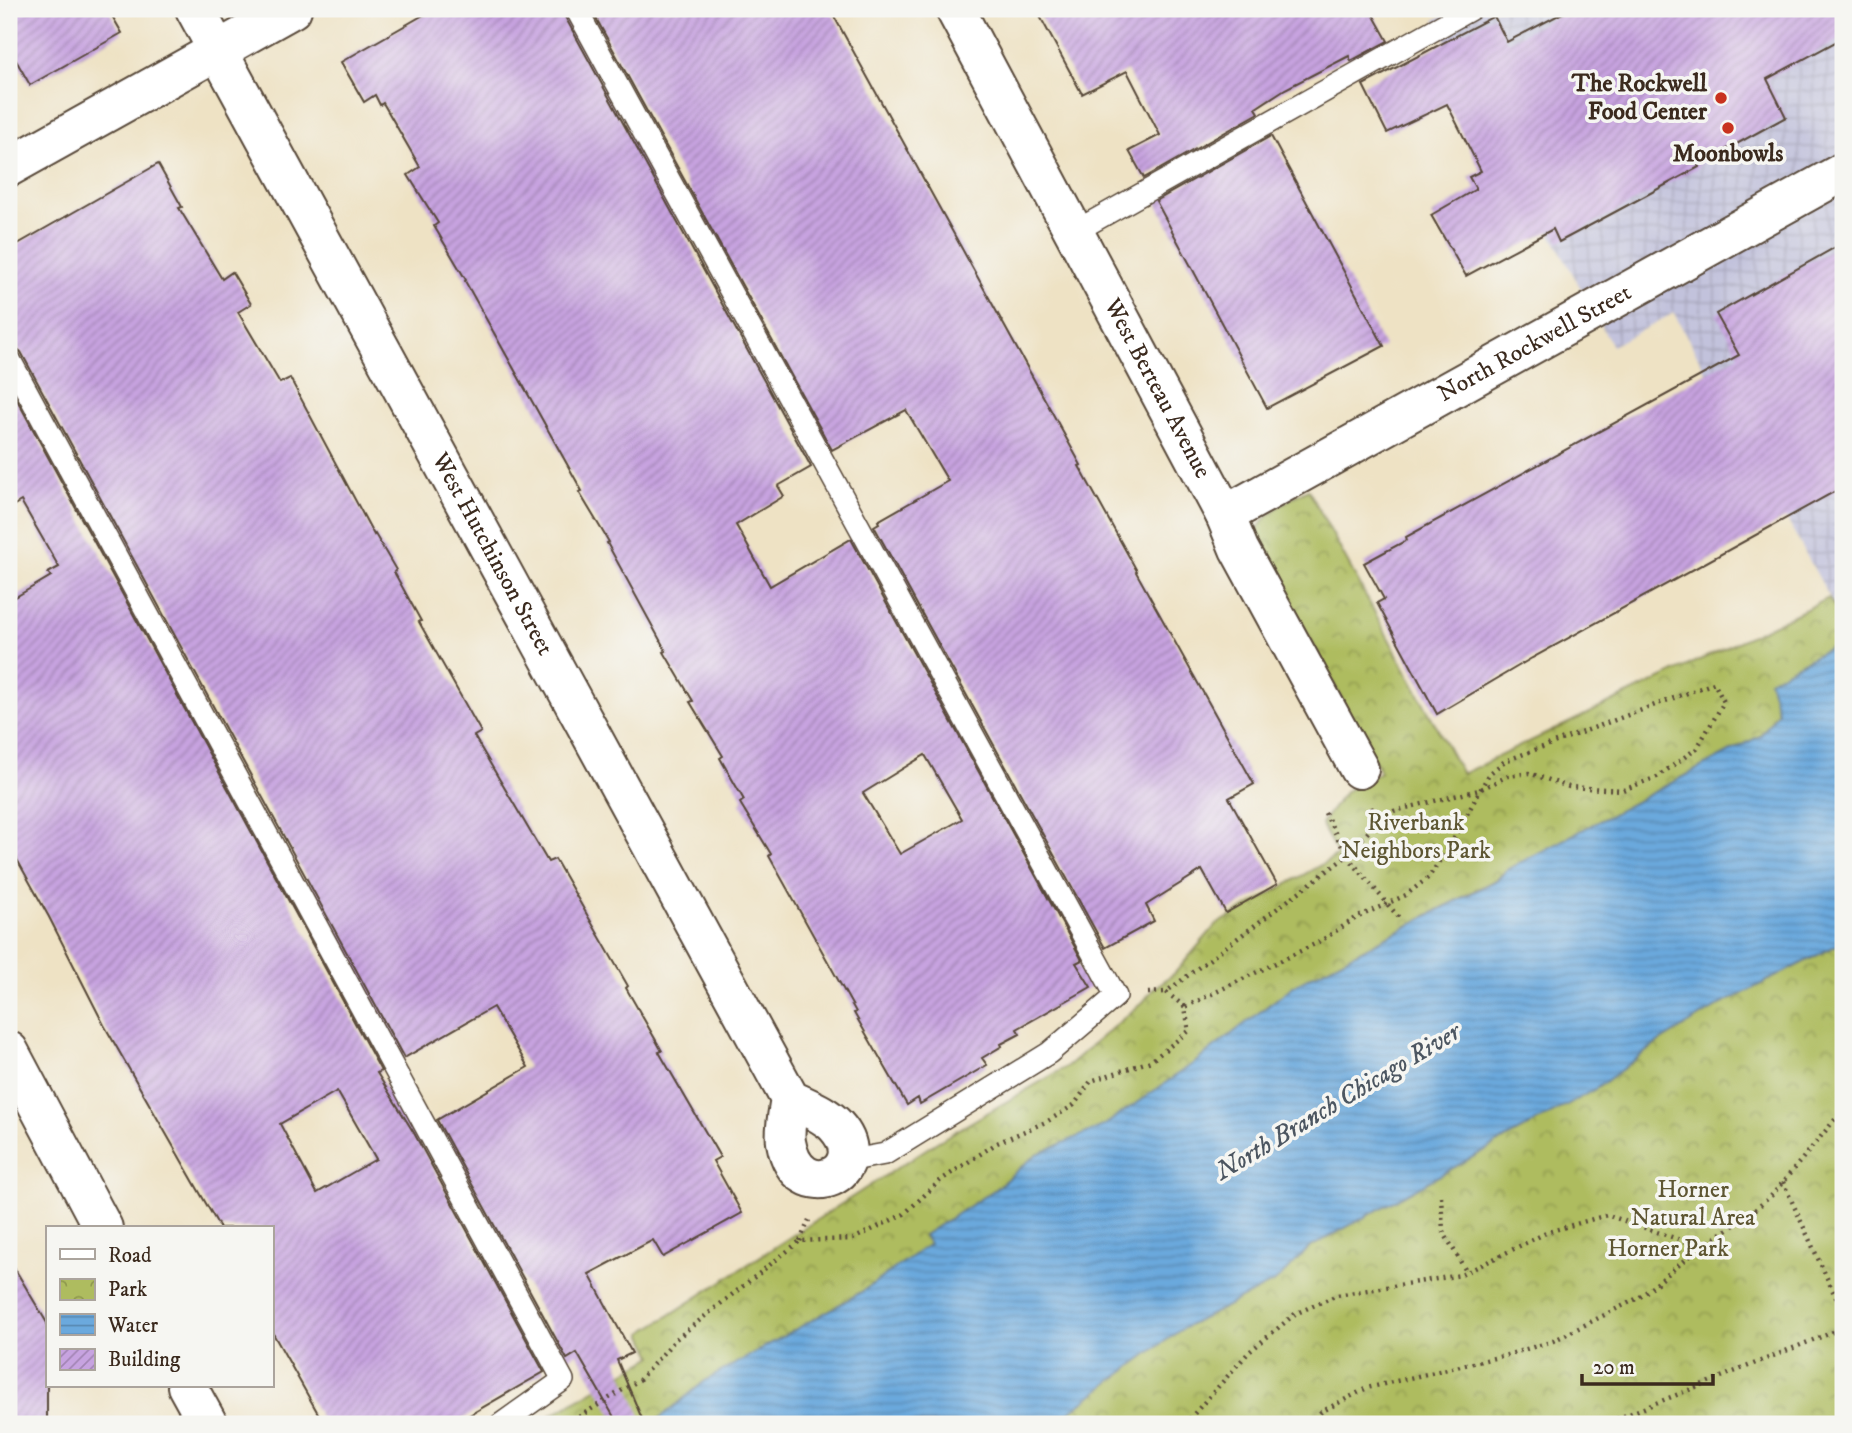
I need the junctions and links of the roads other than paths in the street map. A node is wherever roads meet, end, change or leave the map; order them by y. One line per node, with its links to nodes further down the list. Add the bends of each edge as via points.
1 (195, 9): 6 (street, West Hutchinson Street)
2 (292, 9): 6 (street)
3 (576, 9): 15 (lane, via 1116,996 1037,1060 885,1154)
4 (955, 9): 9 (street, West Berteau Avenue)
5 (1471, 9): 9 (lane)
6 (217, 50): 7 (street); 14 (street, West Hutchinson Street)
7 (9, 167)
8 (1843, 172): 11 (street, North Rockwell Street)
9 (1074, 232): 11 (street, West Berteau Avenue)
10 (9, 358): 19 (lane, via 563,1380)
11 (1225, 515): 12 (street, West Berteau Avenue, via 1238,550)
12 (1359, 769)
13 (9, 1051): 16 (street)
14 (790, 1099): 15 (street, via 836,1126 847,1142); 15 (street, via 786,1141 793,1163 809,1179 825,1181)
15 (847, 1161)
16 (102, 1226)
17 (188, 1388): 18 (street)
18 (208, 1424)
19 (501, 1424)

